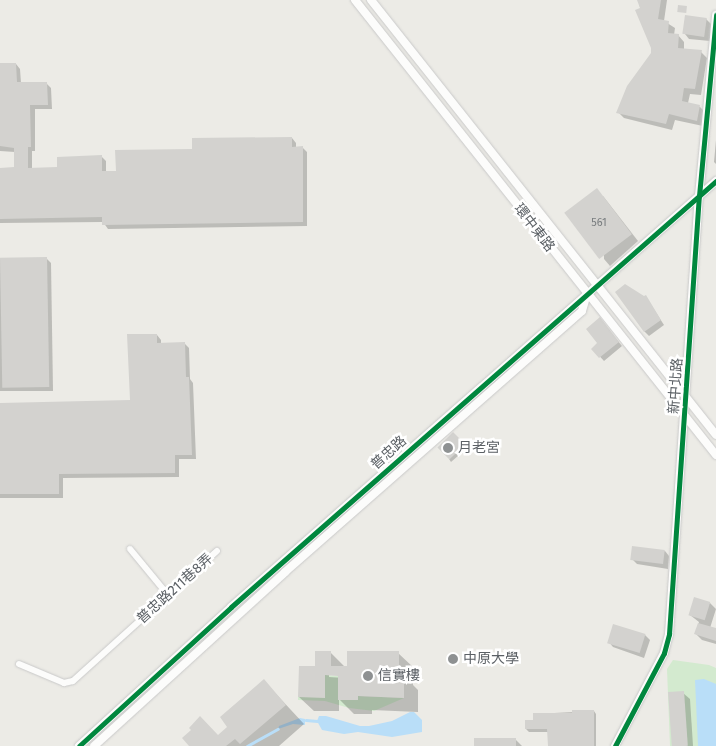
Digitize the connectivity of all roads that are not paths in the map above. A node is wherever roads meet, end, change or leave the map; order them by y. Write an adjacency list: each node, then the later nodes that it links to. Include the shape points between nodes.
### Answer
1 (355, 0): 7 (street, 環中東路)
2 (371, 0): 6 (street, 環中東路)
3 (716, 14): 5 (street, 新中北路)
4 (715, 184): 5 (street, 普忠路)
5 (699, 196): 6 (street, 普忠路); 8 (street, 新中北路)
6 (598, 285): 7 (street, 普忠路); 8 (street, 環中東路)
7 (587, 294): 9 (street, 環中東路); 16 (street, 普忠路, via 231,607); 17 (street, 普忠路, via 582,311 300,559)
8 (686, 398): 9 (street, 新中北路); 10 (street, 環中東路)
9 (685, 417): 11 (street, 環中東路); 18 (street, 新中北路, via 669,634 664,653)
10 (716, 435)
11 (716, 455)
12 (130, 550): 14 (street)
13 (217, 551): 14 (street, 普忠路211巷8弄)
14 (168, 595): 15 (street, 普忠路211巷8弄, via 73,681 64,683)
15 (18, 664)
16 (79, 746)
17 (94, 746)
18 (615, 746)

